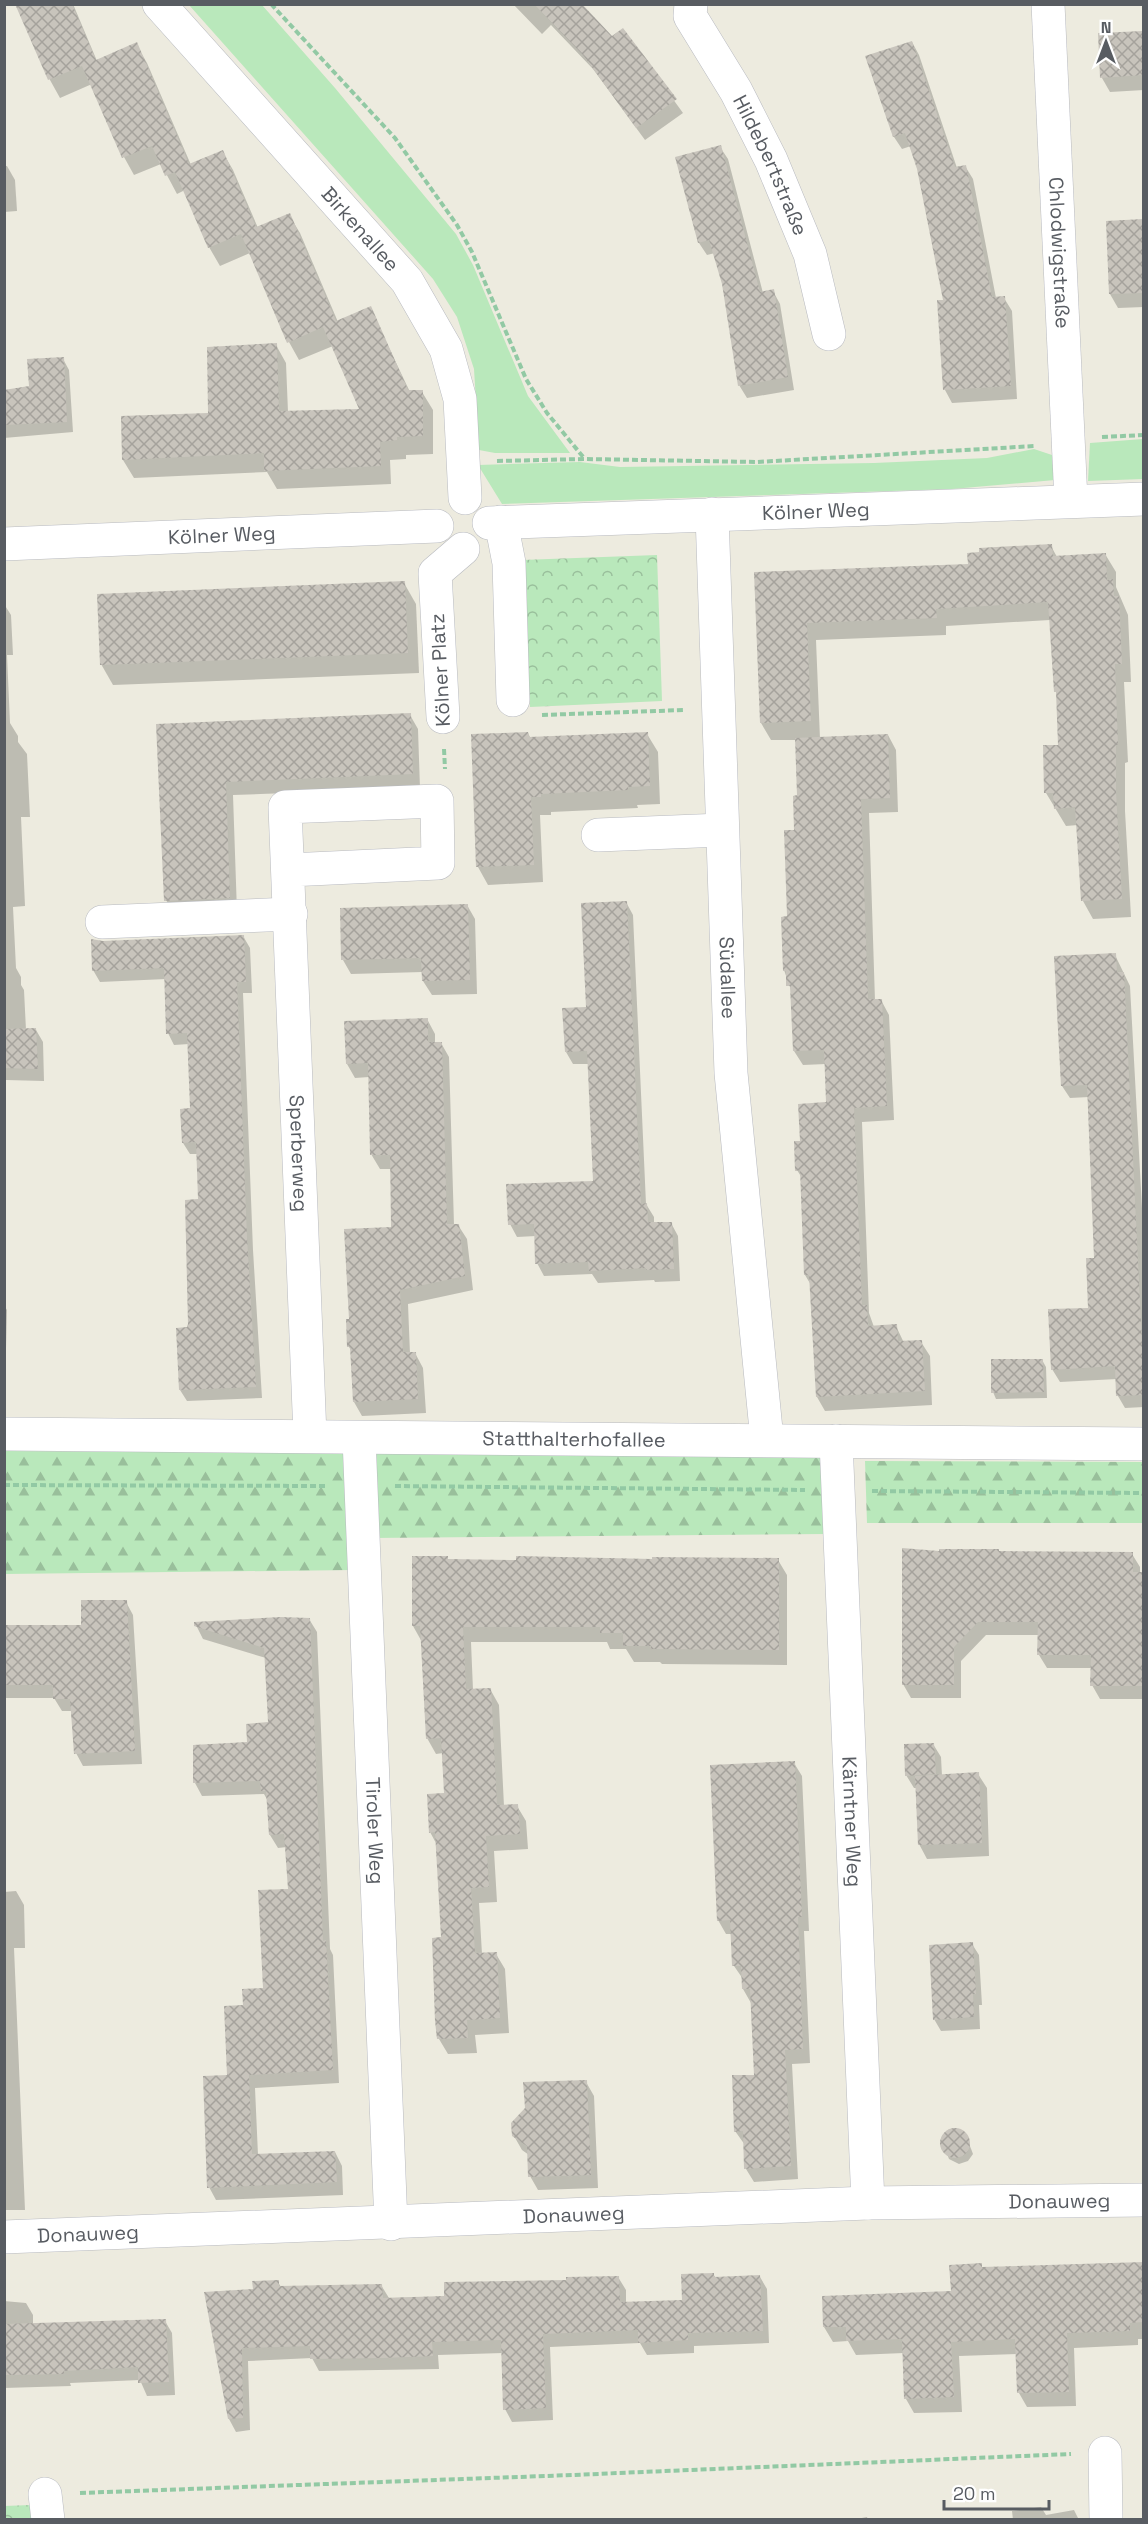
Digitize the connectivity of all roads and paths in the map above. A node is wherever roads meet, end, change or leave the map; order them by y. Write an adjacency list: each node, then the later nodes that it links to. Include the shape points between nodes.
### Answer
1 (159, 4): 9 (street, Birkenallee, via 407,281 446,350 460,399)
2 (270, 4): 8 (path, via 396,138 457,225 526,379)
3 (692, 4): 5 (street, Hildebertstraße, via 690,16 736,91 806,243)
4 (1048, 4): 7 (street, Chlodwigstraße)
5 (829, 334)
6 (1143, 435): 7 (path)
7 (1067, 442): 8 (path, via 757,462); 12 (street, Chlodwigstraße)
8 (584, 459): 9 (path)
9 (461, 460): 10 (street, Birkenallee)
10 (465, 498): 14 (street, via 479,503); 15 (street, via 442,509)
11 (1143, 499): 12 (street, Kölner Weg)
12 (1071, 501): 13 (street, Kölner Weg)
13 (712, 514): 14 (street, Kölner Weg); 19 (street, Südallee)
14 (495, 522): 17 (street, via 479,545); 18 (street, via 509,563)
15 (437, 526): 16 (street, Kölner Weg); 17 (street, via 443,540)
16 (4, 544)
17 (463, 549): 20 (street, Kölner Platz, via 435,573)
18 (526, 707): 19 (path)
19 (718, 708): 22 (street, Südallee)
20 (443, 717): 21 (path, Kölner Platz, via 445,791)
21 (437, 801): 24 (street, via 438,864); 24 (street, Sperberweg, via 285,807)
22 (722, 830): 23 (street); 30 (street, Südallee, via 731,1073)
23 (598, 835)
24 (289, 870): 25 (street, Sperberweg)
25 (291, 914): 26 (street); 28 (street, Sperberweg)
26 (102, 922)
27 (4, 1434): 28 (street, Statthalterhofallee)
28 (310, 1436): 29 (street, Statthalterhofallee)
29 (359, 1438): 30 (street, Statthalterhofallee); 34 (street, Tiroler Weg)
30 (767, 1440): 31 (street, Statthalterhofallee)
31 (836, 1441): 32 (street, Statthalterhofallee); 35 (street, Kärntner Weg)
32 (1143, 1444)
33 (4, 1485): 34 (path)
34 (360, 1486): 35 (path); 39 (street, Tiroler Weg)
35 (838, 1491): 36 (path); 38 (street, Kärntner Weg)
36 (1143, 1493)
37 (1143, 2200): 38 (street, Donauweg)
38 (868, 2203): 39 (street, Donauweg)
39 (391, 2224): 40 (street, Donauweg)
40 (4, 2237)
41 (1105, 2453): 42 (path, via 596,2475); 43 (street)
42 (47, 2507)
43 (1106, 2520)

